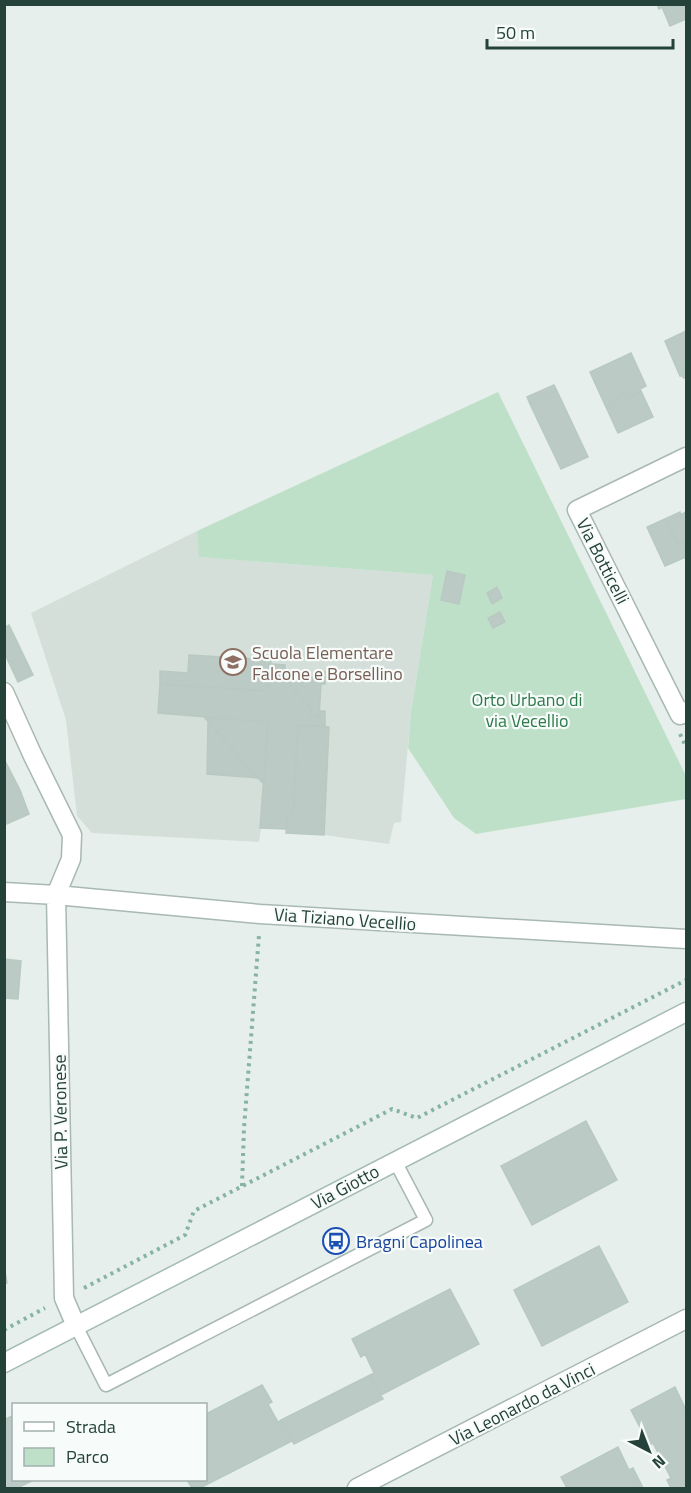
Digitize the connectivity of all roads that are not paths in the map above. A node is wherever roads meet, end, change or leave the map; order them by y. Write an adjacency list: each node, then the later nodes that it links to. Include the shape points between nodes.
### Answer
1 (687, 457): 3 (street, Via Botticelli, via 577,510 680,715)
2 (4, 692): 5 (street, via 72,835 71,859)
3 (687, 711)
4 (4, 892): 5 (street, Via Tiziano Vecellio)
5 (56, 895): 6 (street, Via Tiziano Vecellio, via 260,914); 10 (street, Via P. Veronese, via 64,1298)
6 (687, 939)
7 (687, 1012): 8 (street, Via Giotto)
8 (395, 1161): 10 (street, Via Giotto); 10 (lane, via 426,1220 106,1385)
9 (687, 1319): 12 (street, Via Leonardo da Vinci)
10 (76, 1326): 11 (street, Via Giotto)
11 (4, 1363)
12 (357, 1488)

